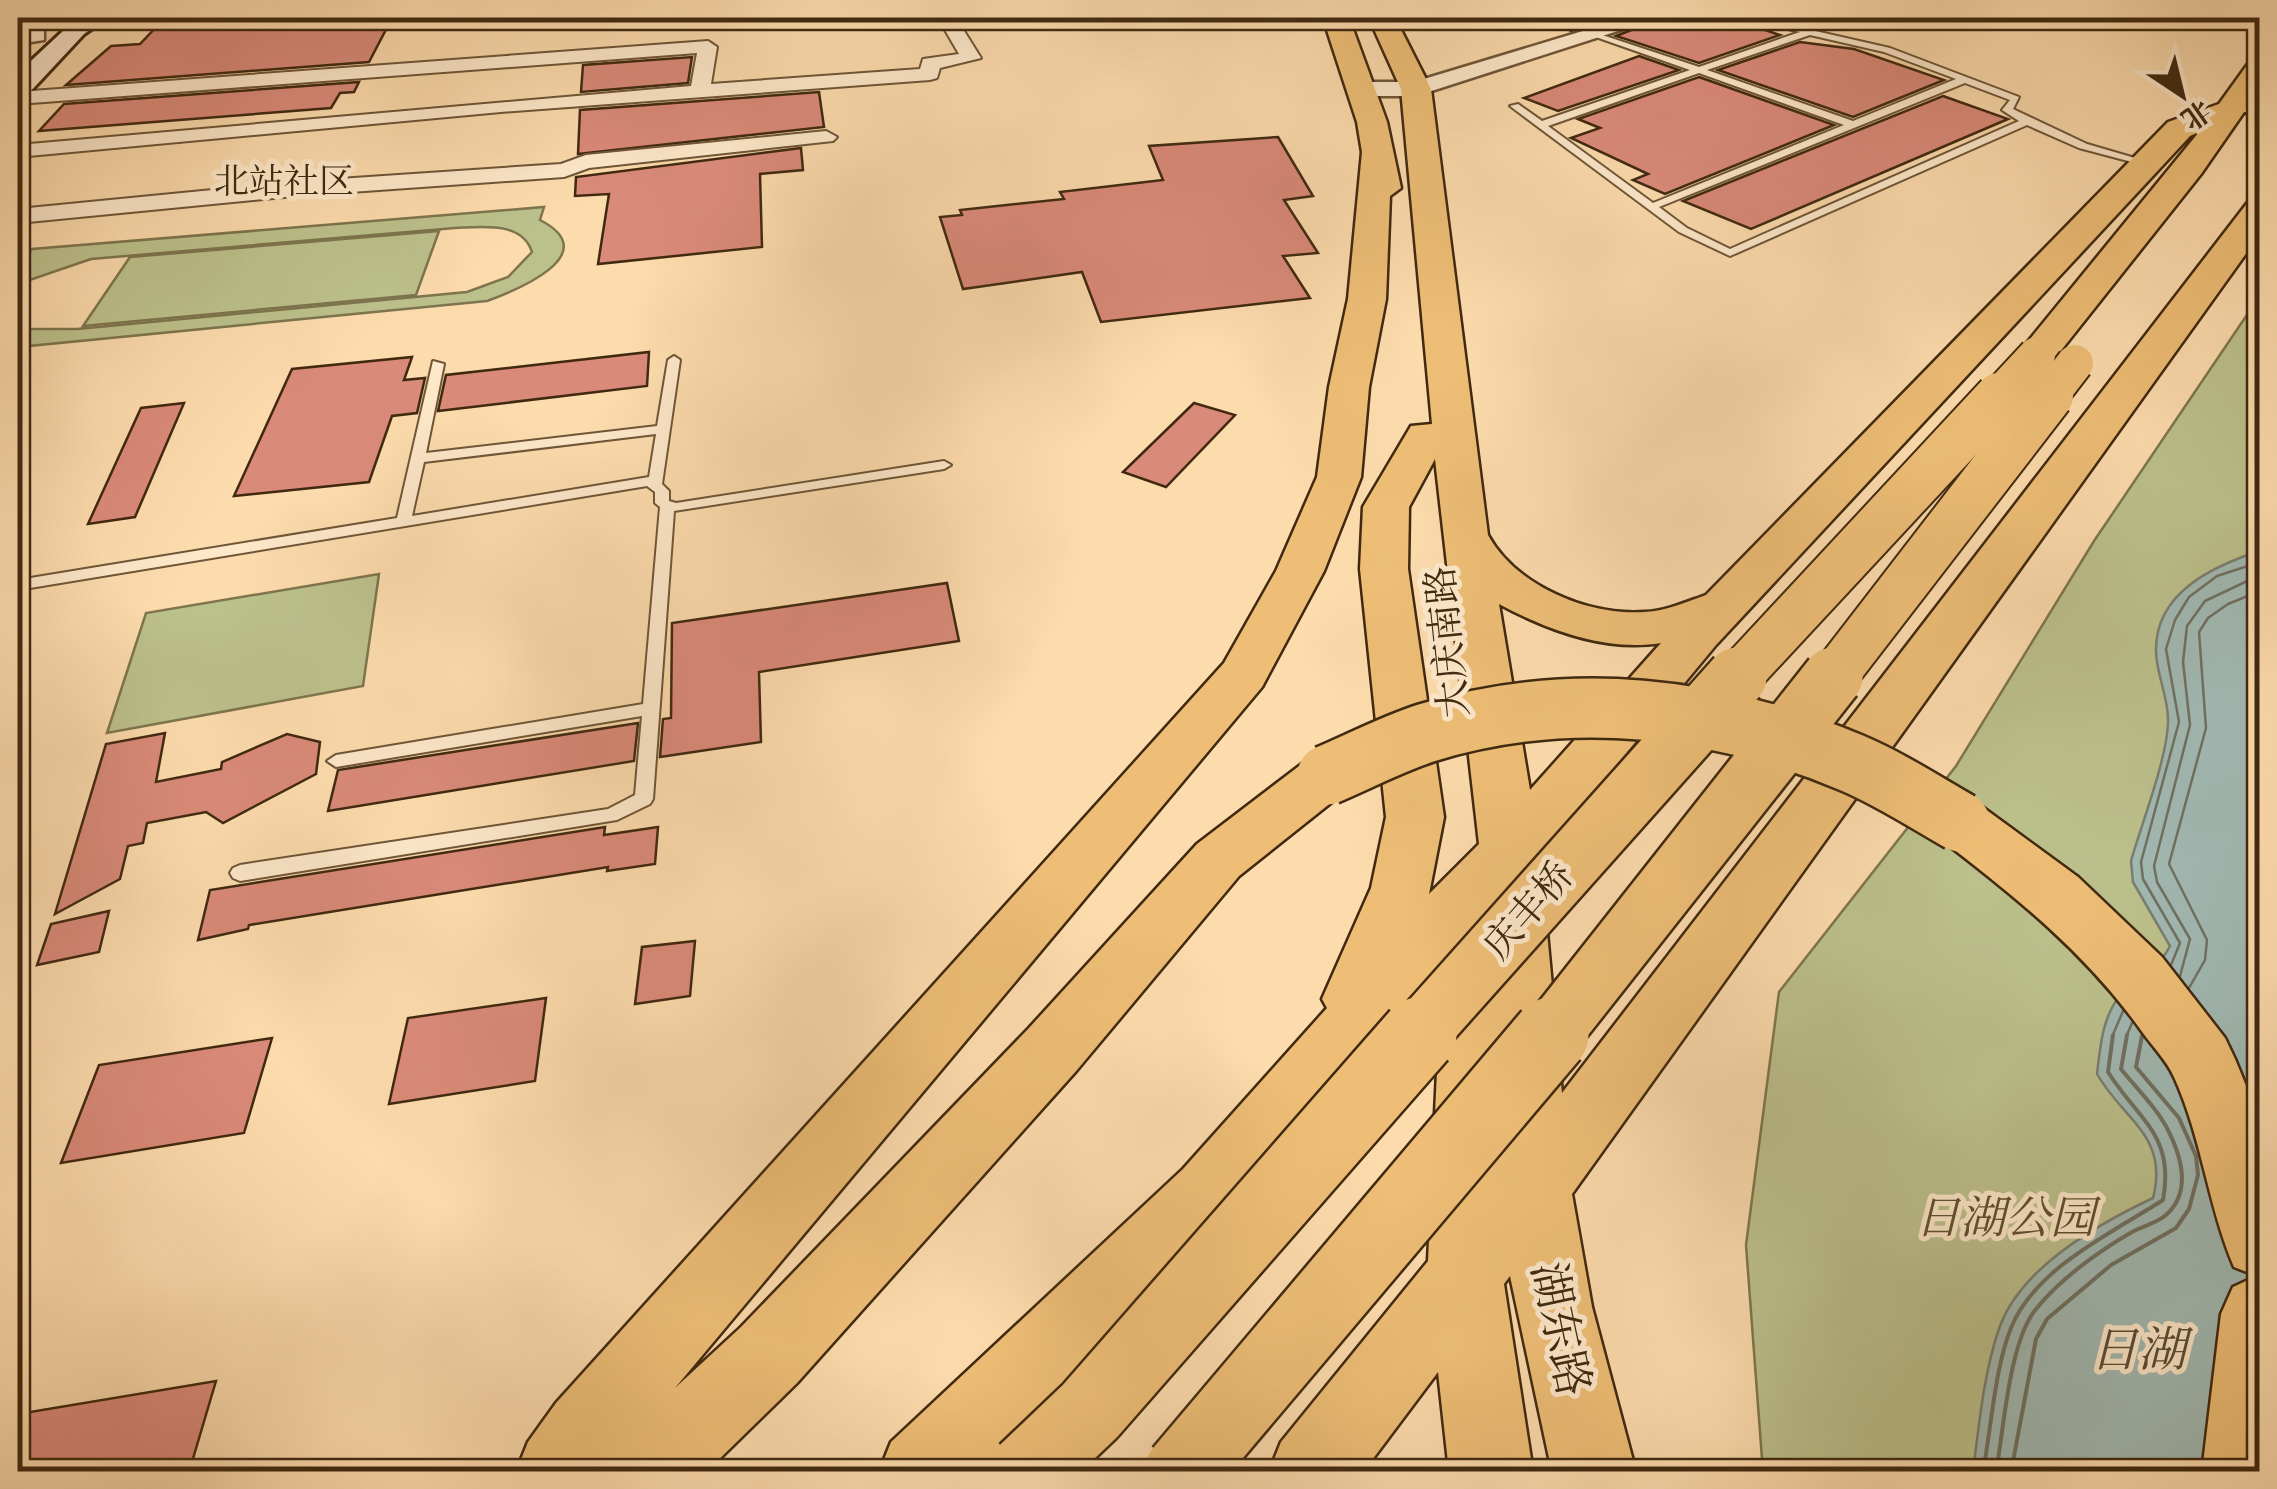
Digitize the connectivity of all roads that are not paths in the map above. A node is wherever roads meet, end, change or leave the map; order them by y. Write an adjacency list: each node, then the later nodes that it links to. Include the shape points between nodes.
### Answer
1 (64, 18): 10 (main road)
2 (94, 18): 13 (main road)
3 (947, 18): 16 (street, via 972,58 930,63 930,74)
4 (1336, 18): 14 (main road, 大庆南路)
5 (1382, 18): 15 (main road, 大庆南路)
6 (1647, 18): 9 (street)
7 (1749, 18): 8 (lane)
8 (1809, 32): 11 (lane); 12 (lane, via 1887,50)
9 (1596, 34): 11 (lane); 15 (street)
10 (24, 40)
11 (1698, 67): 21 (lane); 22 (lane)
12 (1963, 80): 20 (lane, via 2016,100 2007,110); 22 (lane)
13 (18, 88)
14 (1361, 89): 15 (street); 25 (main road, 大庆南路)
15 (1416, 89): 40 (main road, 大庆南路)
16 (700, 91): 17 (street, via 708,47); 24 (street)
17 (18, 98)
18 (2251, 99): 26 (main road, via 2179,129); 30 (main road)
19 (1515, 106): 21 (lane)
20 (2026, 121): 26 (lane, via 2082,146); 27 (lane, via 1730,253)
21 (1540, 124): 27 (lane)
22 (1854, 125): 27 (lane)
23 (826, 138): 29 (street, via 586,162 564,170)
24 (18, 151)
25 (1376, 154): 34 (main road, 大庆南路, via 1412,300); 52 (main road, via 1368,299 1339,477 1300,570 1244,674 585,1432)
26 (2146, 163): 42 (main road)
27 (1651, 206)
28 (2260, 209): 48 (main road)
29 (18, 216)
30 (2056, 359): 55 (main road, 庆丰桥, bridge, via 1626,797 1090,1412); 56 (main road, bridge, via 1700,851)
31 (674, 360): 33 (lane)
32 (438, 364): 35 (lane)
33 (663, 429): 35 (lane); 37 (lane)
34 (1426, 435): 45 (main road, 大庆南路, via 1448,657); 47 (main road, via 1386,508 1384,569 1416,817 1400,888)
35 (419, 458): 39 (lane)
36 (944, 465): 38 (lane)
37 (655, 483): 38 (lane); 39 (lane)
38 (667, 506): 43 (lane)
39 (404, 522): 41 (lane)
40 (1465, 535): 42 (main road, via 1486,569 1527,597 1602,625 1671,625); 45 (main road, 大庆南路)
41 (18, 586)
42 (1724, 606): 45 (main road)
43 (650, 708): 44 (lane); 46 (lane, via 644,799 630,808)
44 (336, 761)
45 (1493, 866): 47 (main road); 48 (main road, 大庆南路); 50 (main road, 大庆南路)
46 (240, 873)
47 (1335, 1046): 54 (main road, via 1209,1194)
48 (1534, 1186): 50 (main road); 59 (main road, 湖东路, via 1553,1307)
49 (2260, 1241): 53 (main road, bridge, via 2241,1162 2201,1059 2140,976 2056,894 1960,822 1855,764 1759,728 1648,706 1579,704 1495,715 1426,733 1328,775 1218,860 770,1354)
50 (1465, 1277): 57 (main road); 58 (main road)
51 (2260, 1314): 60 (main road)
52 (558, 1472)
53 (646, 1472)
54 (921, 1472)
55 (1026, 1472)
56 (1182, 1472)
57 (1311, 1472)
58 (1492, 1472)
59 (1594, 1472)
60 (2244, 1472)

